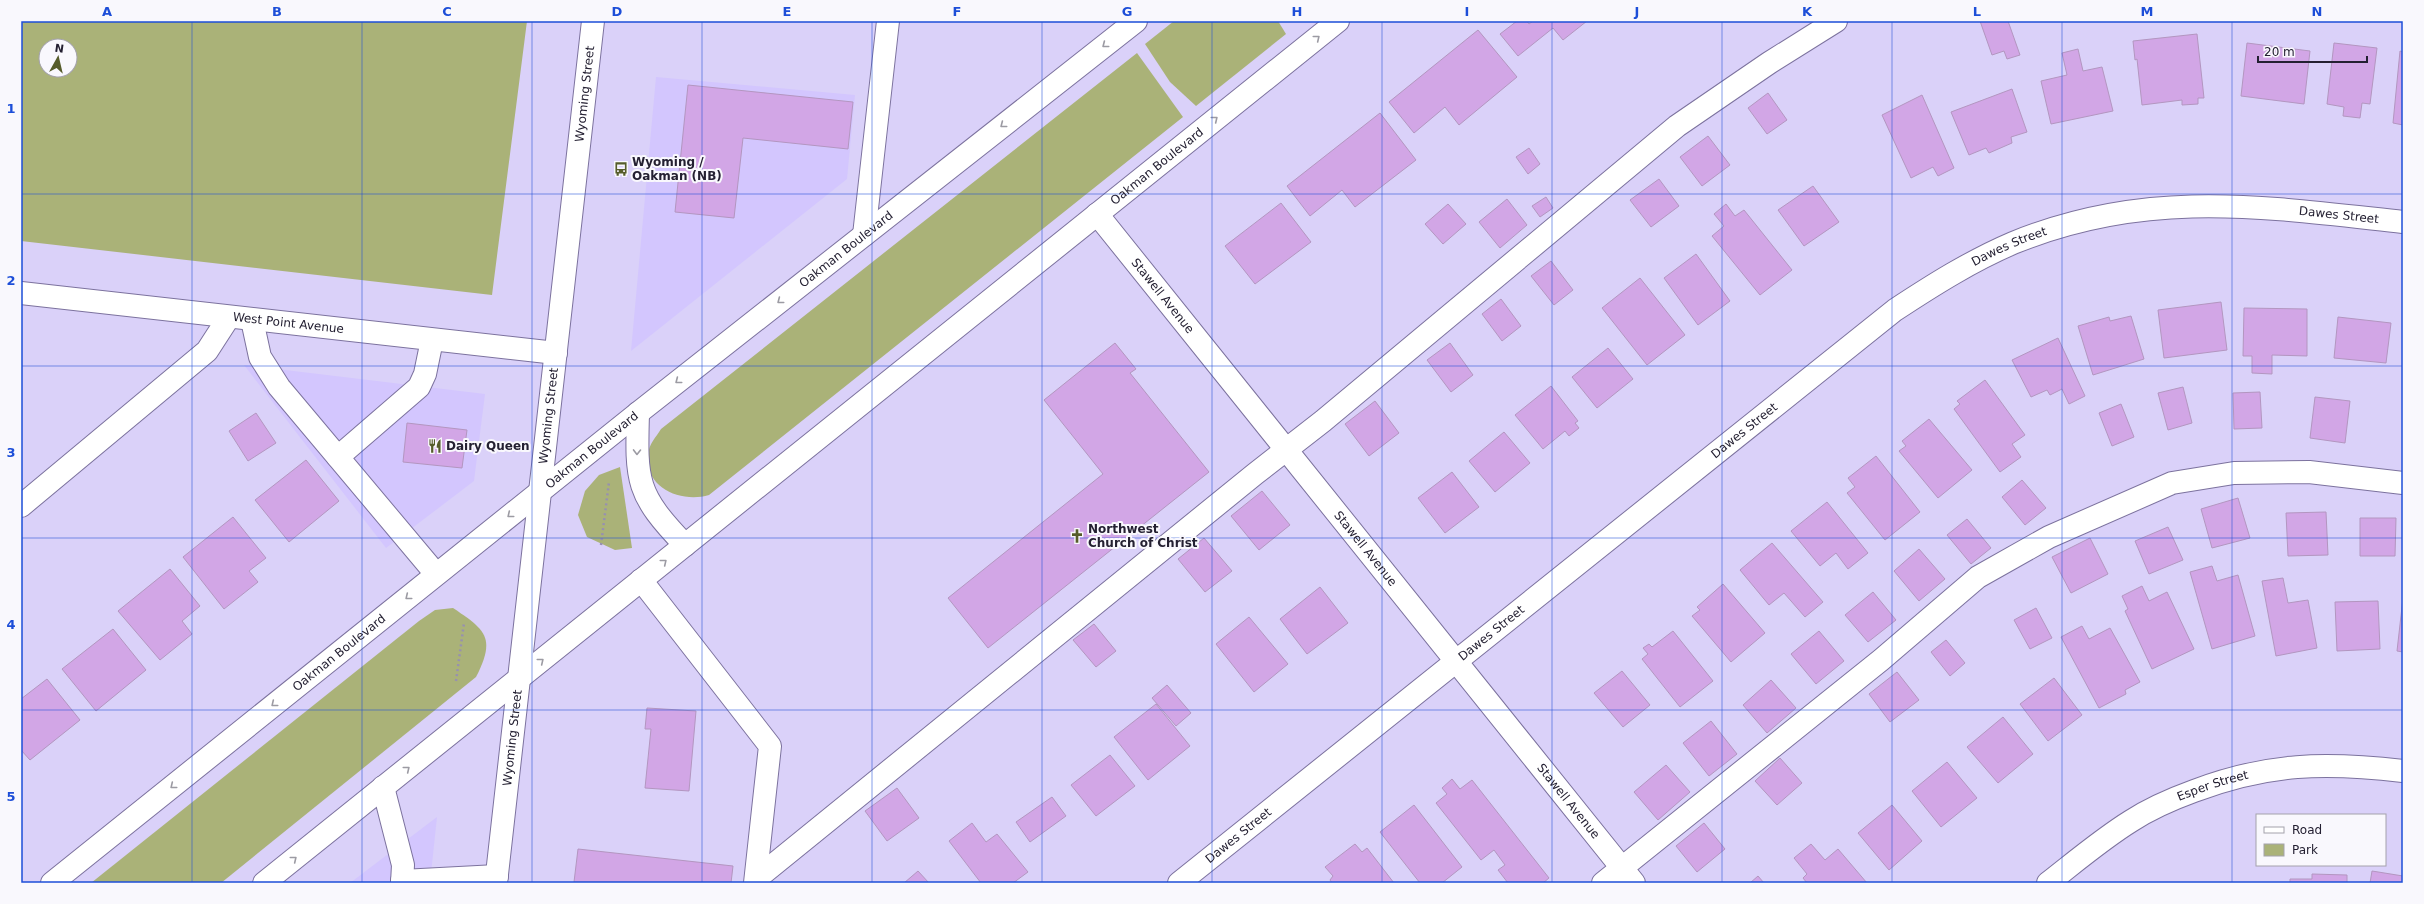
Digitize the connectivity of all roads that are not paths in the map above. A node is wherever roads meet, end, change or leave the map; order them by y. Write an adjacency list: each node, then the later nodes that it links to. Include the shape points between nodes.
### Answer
1 (593, 21): 13 (street, Wyoming Street)
2 (888, 21): 8 (street)
3 (1136, 21): 8 (street, Oakman Boulevard, one-way to 8)
4 (1338, 21): 6 (street, Oakman Boulevard, one-way to 4)
5 (1836, 21): 15 (street, via 1677,126)
6 (1097, 214): 15 (street, Stawell Avenue); 20 (street, Oakman Boulevard)
7 (2403, 222): 23 (street, Dawes Street, via 2257,207 2175,206 2115,213 2070,224 2014,243 1959,269 1895,310)
8 (864, 235): 14 (street, Oakman Boulevard, one-way to 14)
9 (21, 293): 10 (street, West Point Avenue)
10 (229, 318): 11 (street, West Point Avenue); 19 (street, via 207,351)
11 (252, 320): 12 (street, West Point Avenue); 16 (street, via 260,357 276,381)
12 (432, 340): 13 (street, West Point Avenue); 16 (street, via 426,374 419,387)
13 (556, 353): 18 (street, Wyoming Street)
14 (638, 413): 18 (street, Oakman Boulevard); 20 (street, one-way to 20, via 636,463 641,484 648,502)
15 (1286, 449): 23 (street, Stawell Avenue); 29 (street)
16 (338, 457): 21 (street)
17 (2403, 483): 27 (street, via 2309,472 2234,473 2172,483 2048,537 1978,577)
18 (540, 491): 21 (street, Oakman Boulevard, one-way to 21); 24 (street, Wyoming Street)
19 (21, 506)
20 (685, 545): 22 (street, Oakman Boulevard, one-way to 20)
21 (436, 574): 31 (street, Oakman Boulevard, one-way to 31)
22 (641, 580): 24 (street, Oakman Boulevard, one-way to 22); 29 (street, via 770,746)
23 (1456, 661): 27 (street, Stawell Avenue); 33 (street, Dawes Street)
24 (519, 678): 26 (street, Oakman Boulevard, one-way to 24); 28 (street, Wyoming Street)
25 (2403, 771): 35 (street, Esper Street, via 2352,765 2301,765 2263,770 2226,779 2166,802 2132,820)
26 (383, 787): 30 (street, via 403,865); 32 (street, Oakman Boulevard, one-way to 26)
27 (1627, 875): 34 (street)
28 (496, 879): 30 (street)
29 (755, 881)
30 (402, 882)
31 (52, 883)
32 (264, 883)
33 (1179, 883)
34 (1603, 883)
35 (2048, 883)

